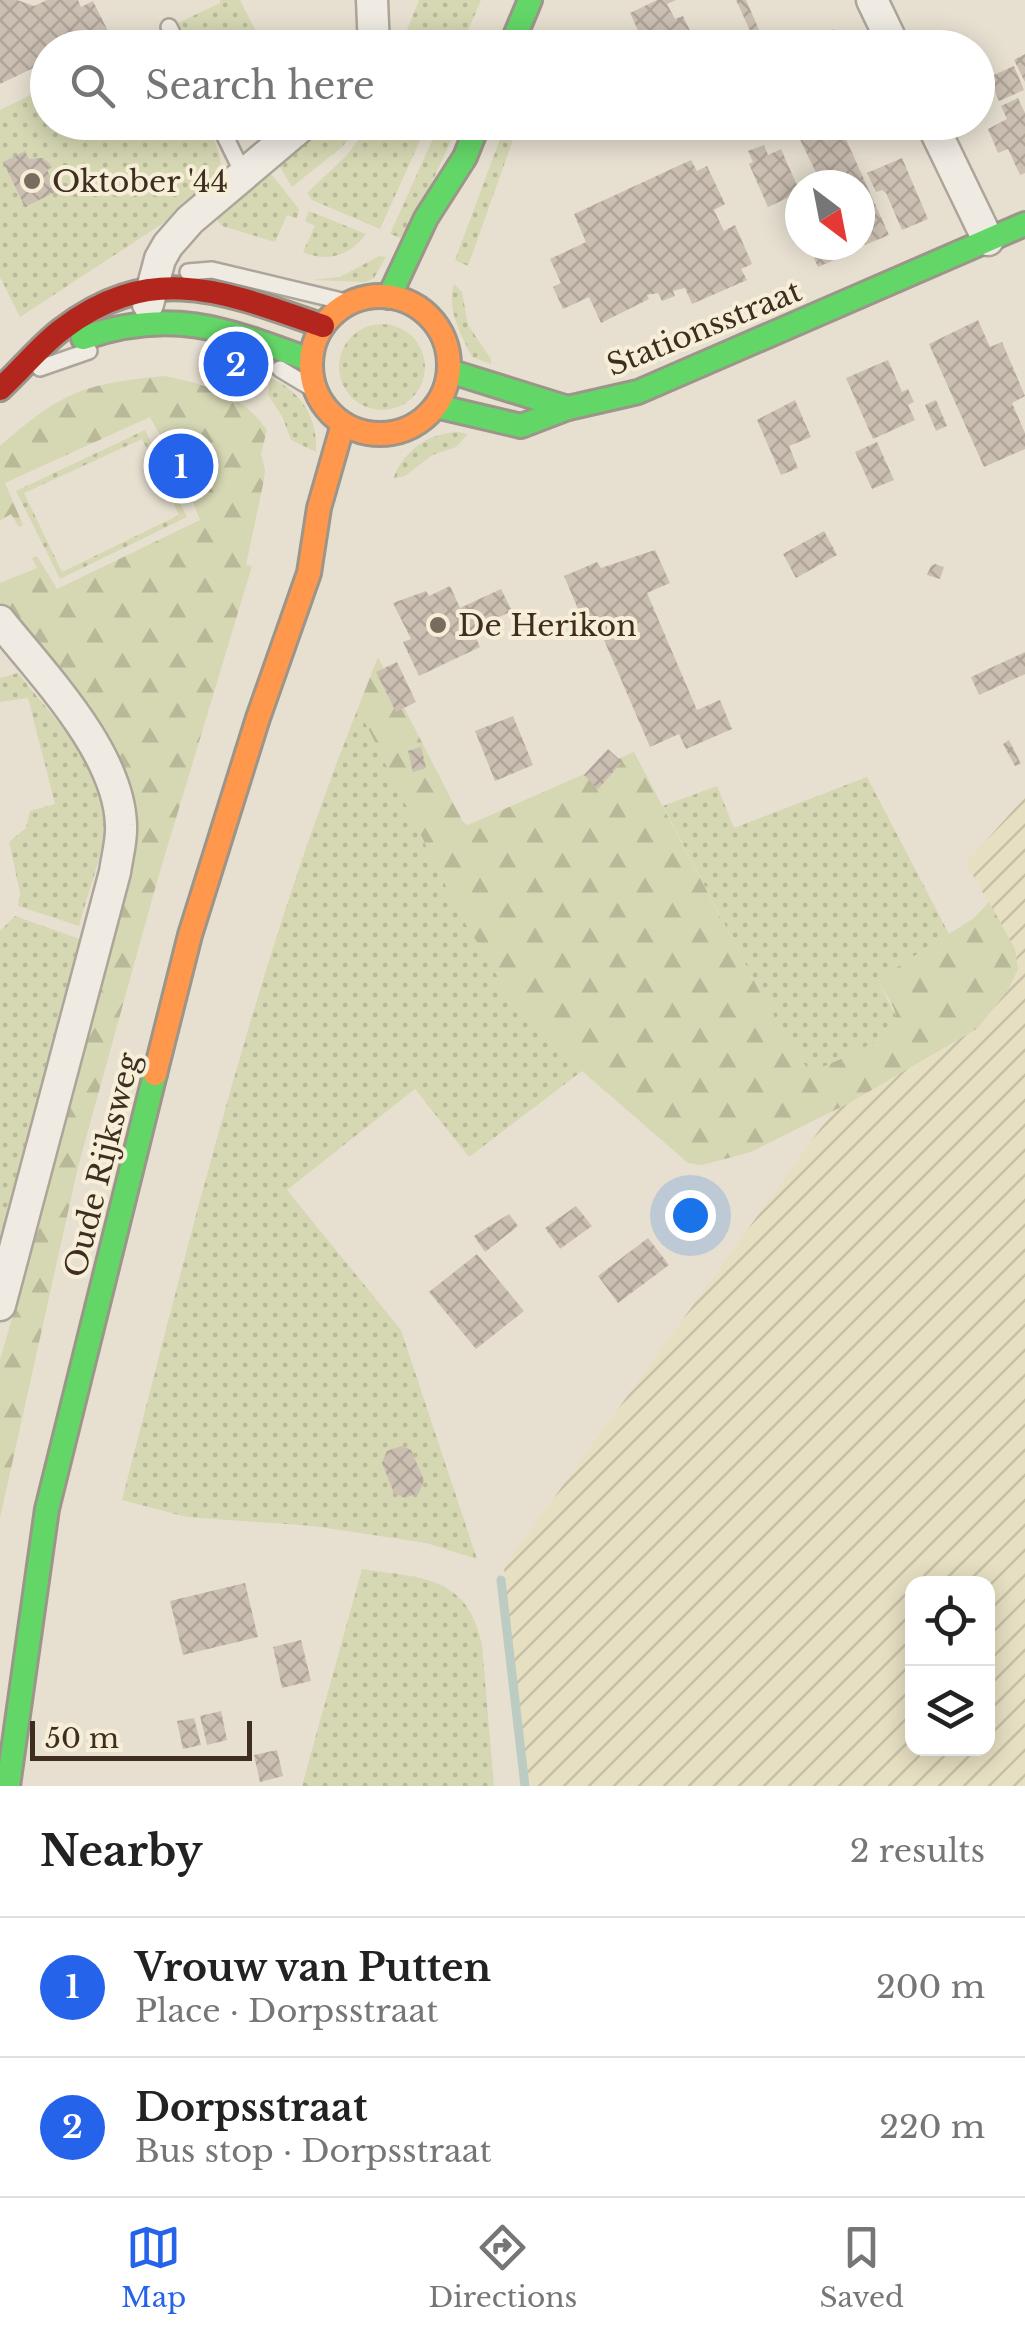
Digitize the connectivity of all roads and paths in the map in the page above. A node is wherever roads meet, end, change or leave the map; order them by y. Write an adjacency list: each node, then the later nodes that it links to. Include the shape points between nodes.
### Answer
1 (372, 0): 4 (street)
2 (530, 0): 5 (main road)
3 (872, 0): 6 (street)
4 (373, 30)
5 (518, 30)
6 (886, 30)
7 (227, 140): 12 (lane)
8 (285, 140): 12 (street)
9 (472, 140): 11 (main road)
10 (940, 140): 15 (street)
11 (465, 157): 13 (main road); 18 (main road, via 426,218)
12 (244, 175): 17 (street, via 168,244)
13 (456, 210)
14 (1025, 224): 15 (main road, Stationsstraat)
15 (988, 240): 28 (main road, Stationsstraat, via 638,392)
16 (432, 282): 20 (main road)
17 (152, 288): 19 (lane, via 212,270); 21 (street); 22 (main road, via 205,292); 25 (main road, via 84,315)
18 (389, 297): 19 (main road); 20 (main road)
19 (350, 303): 22 (main road)
20 (421, 310): 24 (main road, via 443,337)
21 (144, 320): 23 (main road, via 186,320); 25 (main road, via 96,333)
22 (322, 326): 23 (main road)
23 (310, 360): 26 (main road)
24 (449, 371): 27 (main road); 28 (main road)
25 (9, 382): 26 (lane, via 139,337 188,339 266,360)
26 (314, 390): 29 (main road)
27 (436, 406): 28 (main road, Stationsstraat, via 521,426); 30 (main road, via 409,428)
28 (568, 408)
29 (343, 424): 30 (main road); 33 (main road, Oude Rijksweg)
30 (376, 434): 31 (main road)
31 (365, 462)
32 (336, 530): 33 (main road, Oude Rijksweg)
33 (308, 572): 36 (main road, Oude Rijksweg, via 190,935 52,1490)
34 (0, 620): 35 (street, via 104,758 122,828)
35 (0, 1305)
36 (8, 1786)

